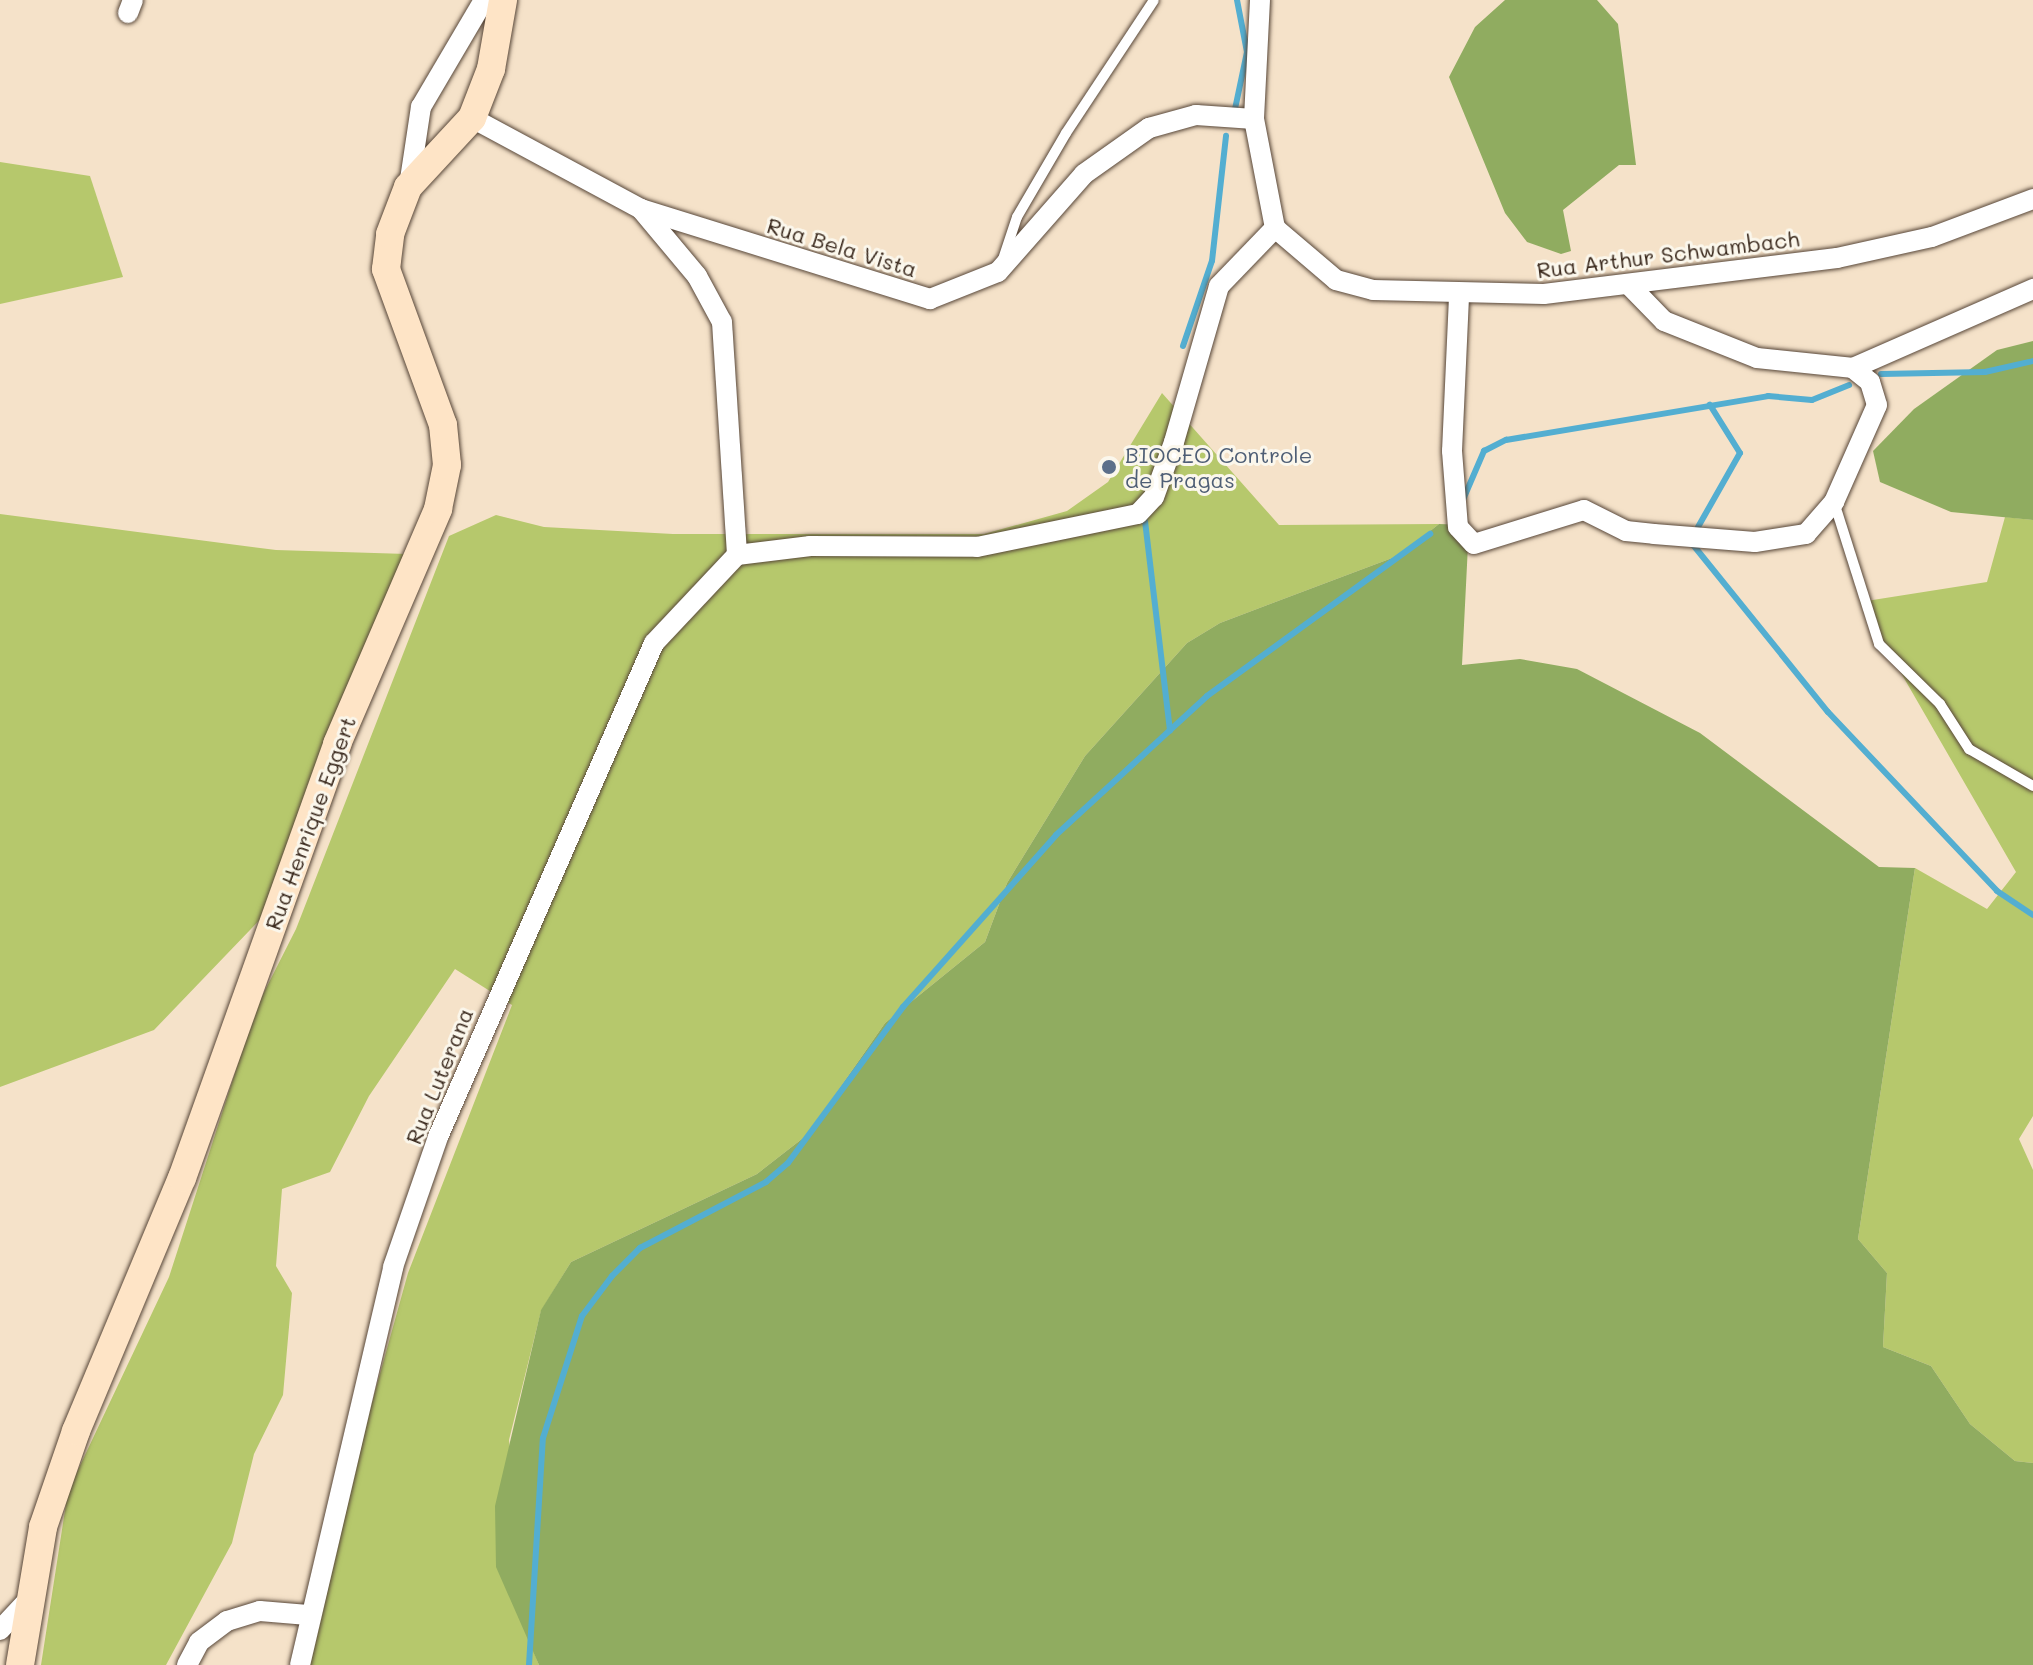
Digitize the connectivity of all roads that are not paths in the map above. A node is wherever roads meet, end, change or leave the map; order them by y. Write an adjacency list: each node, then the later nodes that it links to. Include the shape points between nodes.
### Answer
1 (484, 0): 7 (street, via 421,107)
2 (503, 0): 5 (street, Rua Henrique Eggert, via 491,69)
3 (1154, 0): 11 (lane, via 1017,217)
4 (1260, 0): 6 (street)
5 (472, 118): 7 (street, Rua Henrique Eggert); 9 (street, Rua Bela Vista)
6 (1254, 119): 10 (street); 11 (street, Rua Bela Vista, via 1196,115 1149,128 1084,174)
7 (408, 187): 19 (street, Rua Henrique Eggert, via 390,234 386,269 443,425 447,465 438,509 337,744 182,1178 76,1431 43,1527)
8 (2033, 199): 12 (street, Rua Arthur Schwambach, via 1932,237 1837,258 1706,270)
9 (641, 209): 11 (street, Rua Bela Vista, via 930,299); 17 (street, via 697,276 722,322)
10 (1275, 228): 14 (street, Rua Arthur Schwambach, via 1336,280); 17 (street, via 1219,286 1174,442 1154,497 1138,514 977,547 810,546)
11 (998, 272)
12 (1630, 286): 14 (street, Rua Arthur Schwambach); 15 (street, via 1664,321 1757,358)
13 (2033, 289): 15 (street)
14 (1459, 297): 16 (street, via 1452,451 1458,527 1474,544 1584,510 1626,531 1787,540 1821,524)
15 (1853, 368): 16 (street, via 1870,382 1877,405)
16 (1834, 502): 18 (lane, via 1879,644 1940,704 1969,749)
17 (737, 555): 20 (street, Rua Luterana, via 654,643 438,1137 393,1267)
18 (2033, 786)
19 (30, 1598): 21 (street); 22 (street, Rua Henrique Eggert)
20 (308, 1615): 23 (street, via 260,1611 227,1621 199,1642); 24 (street, Rua Luterana)
21 (0, 1630)
22 (20, 1665)
23 (187, 1665)
24 (300, 1665)

